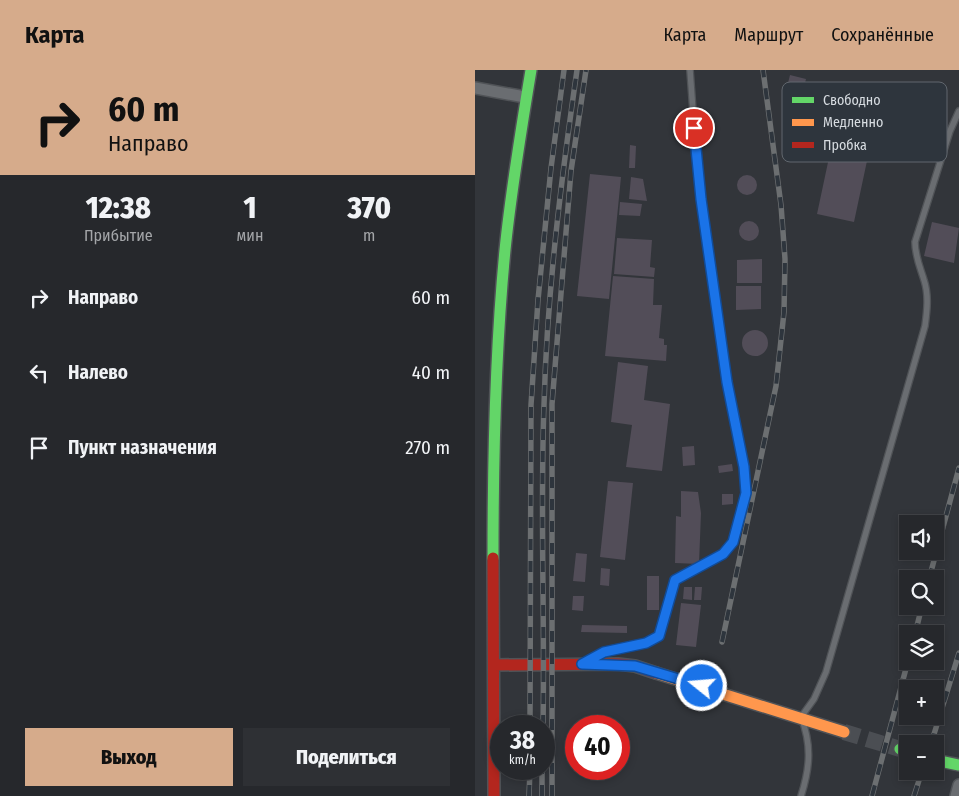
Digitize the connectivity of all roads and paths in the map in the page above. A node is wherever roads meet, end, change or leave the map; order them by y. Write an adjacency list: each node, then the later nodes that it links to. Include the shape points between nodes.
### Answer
1 (531, 70): 4 (street)
2 (690, 70): 8 (lane, via 698,181 746,493 733,542 723,554 675,580 659,636 646,643 604,652)
3 (475, 88): 4 (street)
4 (525, 97): 9 (street, via 512,179 497,365 493,478)
5 (959, 111): 6 (lane)
6 (947, 141)
7 (940, 162): 10 (lane, via 915,242 928,305 925,326 826,672 814,699)
8 (582, 664): 9 (street); 10 (street, via 635,666)
9 (494, 666): 15 (street)
10 (801, 717): 11 (street); 16 (lane, via 809,748 808,776)
11 (844, 732)
12 (944, 762): 13 (street)
13 (959, 765)
14 (959, 785): 17 (street)
15 (494, 796)
16 (801, 796)
17 (955, 796)

